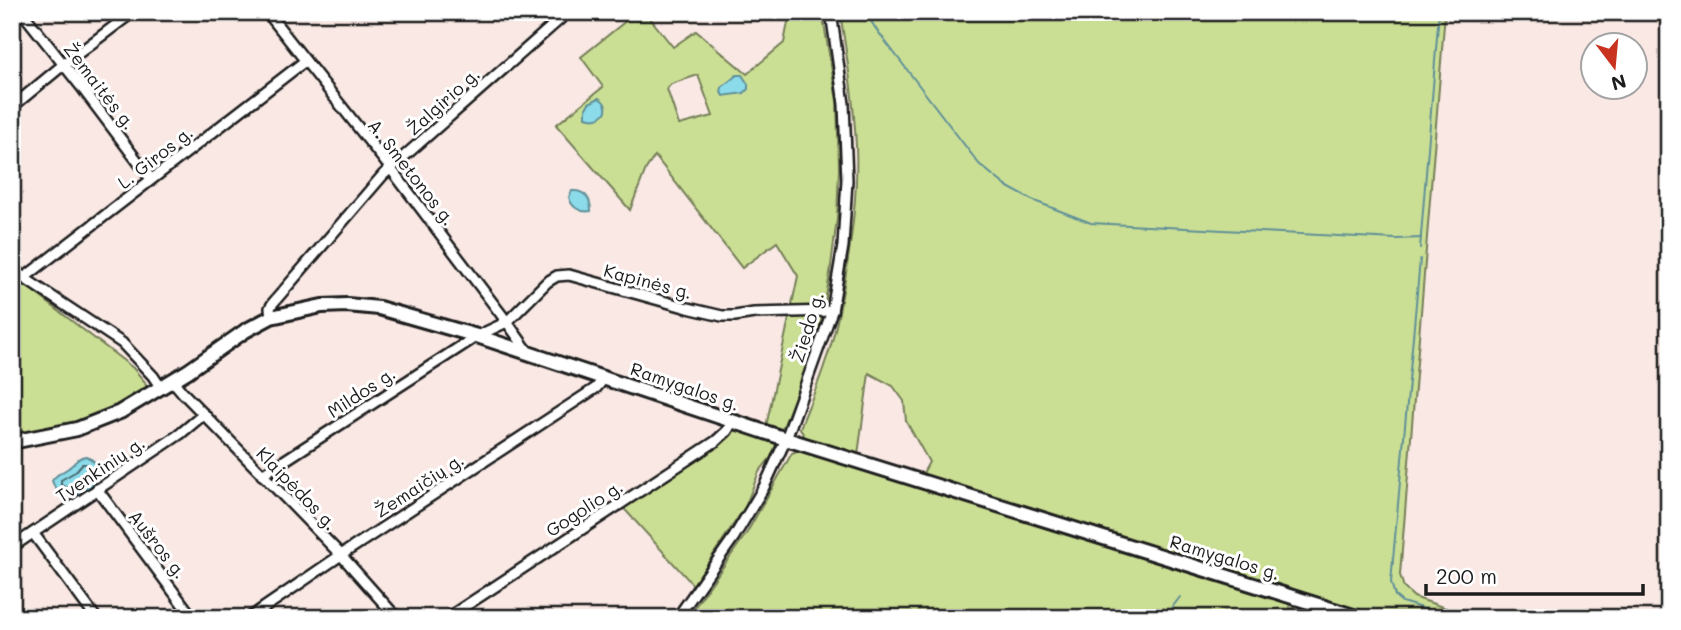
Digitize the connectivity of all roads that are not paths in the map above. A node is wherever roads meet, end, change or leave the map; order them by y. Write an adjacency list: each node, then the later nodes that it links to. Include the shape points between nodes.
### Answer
1 (22, 12): 9 (street, Žemaitės g.)
2 (133, 12): 9 (street)
3 (267, 12): 8 (street, A. Smetonos g.)
4 (544, 12): 7 (street)
5 (568, 12): 7 (street, Žalgirio g.)
6 (831, 12): 15 (street, Žiedo g., via 844,104 847,180 843,246)
7 (553, 24): 11 (street, Žalgirio g.)
8 (305, 61): 11 (street, A. Smetonos g.); 12 (street, L. Giros g.)
9 (63, 65): 10 (street); 12 (street, Žemaitės g.)
10 (12, 107)
11 (391, 169): 16 (street, Žalgirio g., via 273,303); 17 (street, A. Smetonos g.)
12 (151, 179): 14 (street, L. Giros g.)
13 (12, 267): 14 (street, Klaipėdos g.)
14 (24, 278): 21 (street, Klaipėdos g., via 122,343 153,376)
15 (832, 311): 17 (street, Kapinės g., via 722,316 569,275 547,282); 24 (street, Žiedo g.)
16 (271, 317): 18 (main road, Ramygalos g., via 347,305 379,308); 21 (main road, Ramygalos g.)
17 (507, 322): 18 (street, Kapinės g.); 19 (street, A. Smetonos g.)
18 (477, 336): 19 (main road, Ramygalos g.); 26 (street, Mildos g.)
19 (529, 353): 20 (main road, Ramygalos g.)
20 (603, 377): 23 (main road, Ramygalos g.); 30 (street, Žemaičių g., via 596,388)
21 (167, 384): 22 (street, Klaipėdos g.); 25 (main road, Ramygalos g., via 120,412 77,429)
22 (204, 414): 26 (street, Klaipėdos g.); 27 (street, Tvenkinių g.)
23 (733, 421): 24 (main road, Ramygalos g.); 35 (street, Gogolio g., via 716,441)
24 (786, 439): 36 (street, Žiedo g., via 734,537); 37 (main road, Ramygalos g.)
25 (12, 442)
26 (262, 475): 30 (street, Klaipėdos g.)
27 (97, 489): 28 (street, Tvenkinių g.); 32 (street, Aušros g.)
28 (33, 533): 29 (street, Tvenkinių g.); 31 (street)
29 (12, 547)
30 (341, 555): 33 (street, Žemaičių g.); 34 (street, Klaipėdos g.)
31 (96, 618)
32 (193, 618)
33 (248, 618)
34 (397, 618)
35 (447, 618)
36 (677, 618)
37 (1360, 618)

